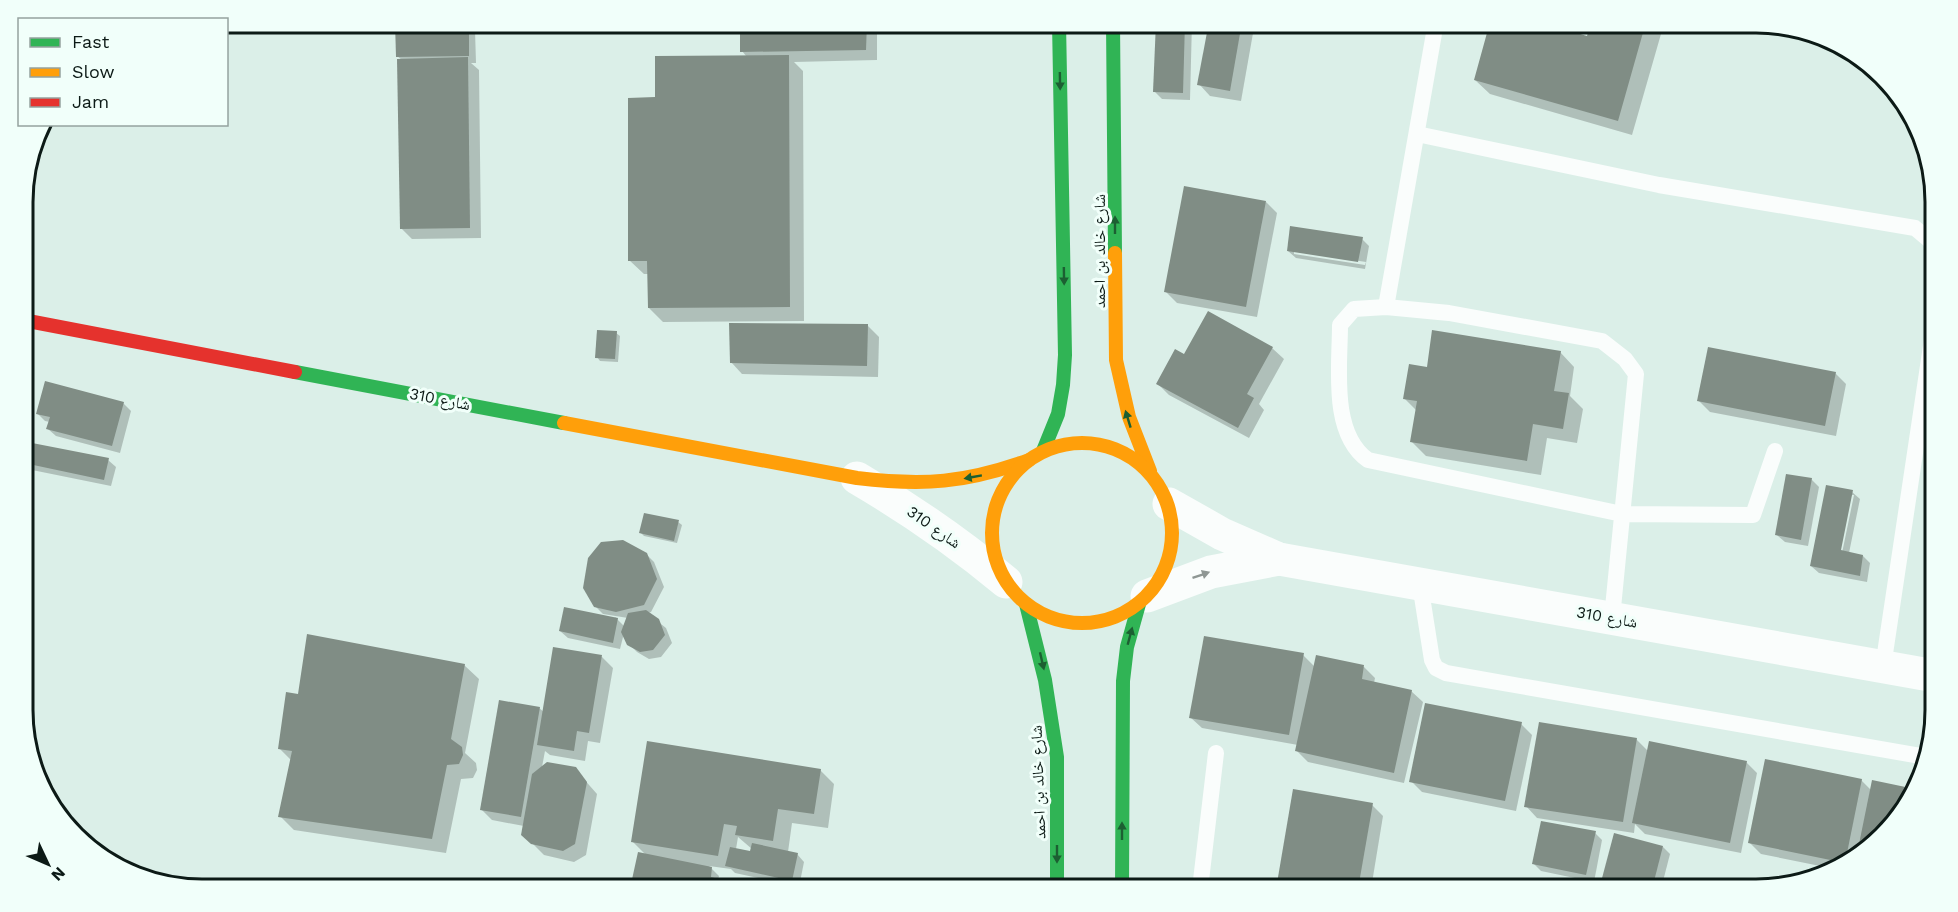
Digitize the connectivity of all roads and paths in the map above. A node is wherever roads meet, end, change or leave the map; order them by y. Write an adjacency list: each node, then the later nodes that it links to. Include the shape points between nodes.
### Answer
1 (1059, 33): 9 (main road, one-way to 9, via 1065,356 1058,414)
2 (1113, 33): 12 (main road, شارع خالد بن احمد, one-way to 2, via 1123,401 1116,360)
3 (1434, 33): 4 (lane)
4 (1417, 134): 5 (lane, via 1659,185 1915,228); 6 (lane)
5 (1925, 236)
6 (1386, 307): 15 (lane, via 1449,313 1602,340 1625,359 1636,374); 15 (lane, via 1354,309 1340,325 1340,405 1350,442 1358,453 1368,460)
7 (33, 322): 13 (main road, شارع 310)
8 (1925, 386): 21 (lane)
9 (1043, 451): 11 (main road); 12 (main road, via 1065,444 1112,447 1133,457)
10 (1775, 452): 15 (lane, via 1753,515)
11 (1029, 460): 13 (main road, شارع 310, one-way to 13, via 987,474 944,482); 18 (main road, via 1010,479 997,504 992,531 995,558)
12 (1151, 473): 14 (main road)
13 (857, 478): 18 (street, شارع 310, via 935,526)
14 (1169, 504): 16 (street, شارع 310, via 1222,534); 19 (main road, via 1173,528 1171,553 1161,577)
15 (1622, 514): 20 (lane)
16 (1279, 559): 17 (street, شارع 310); 19 (street, شارع 310, one-way to 16, via 1211,572)
17 (1420, 584): 20 (street, شارع 310); 24 (lane, via 1432,660 1436,668 1446,673)
18 (1016, 593): 19 (main road, via 1047,617 1070,623 1110,618); 25 (main road, شارع خالد بن احمد, one-way to 25, via 1038,647 1052,712 1057,759)
19 (1143, 600): 26 (main road, one-way to 19, via 1123,681 1127,647)
20 (1612, 618): 21 (street, شارع 310)
21 (1883, 667): 22 (street, شارع 310)
22 (1925, 674)
23 (1216, 753): 27 (lane)
24 (1918, 756)
25 (1058, 879)
26 (1122, 879)
27 (1201, 879)

